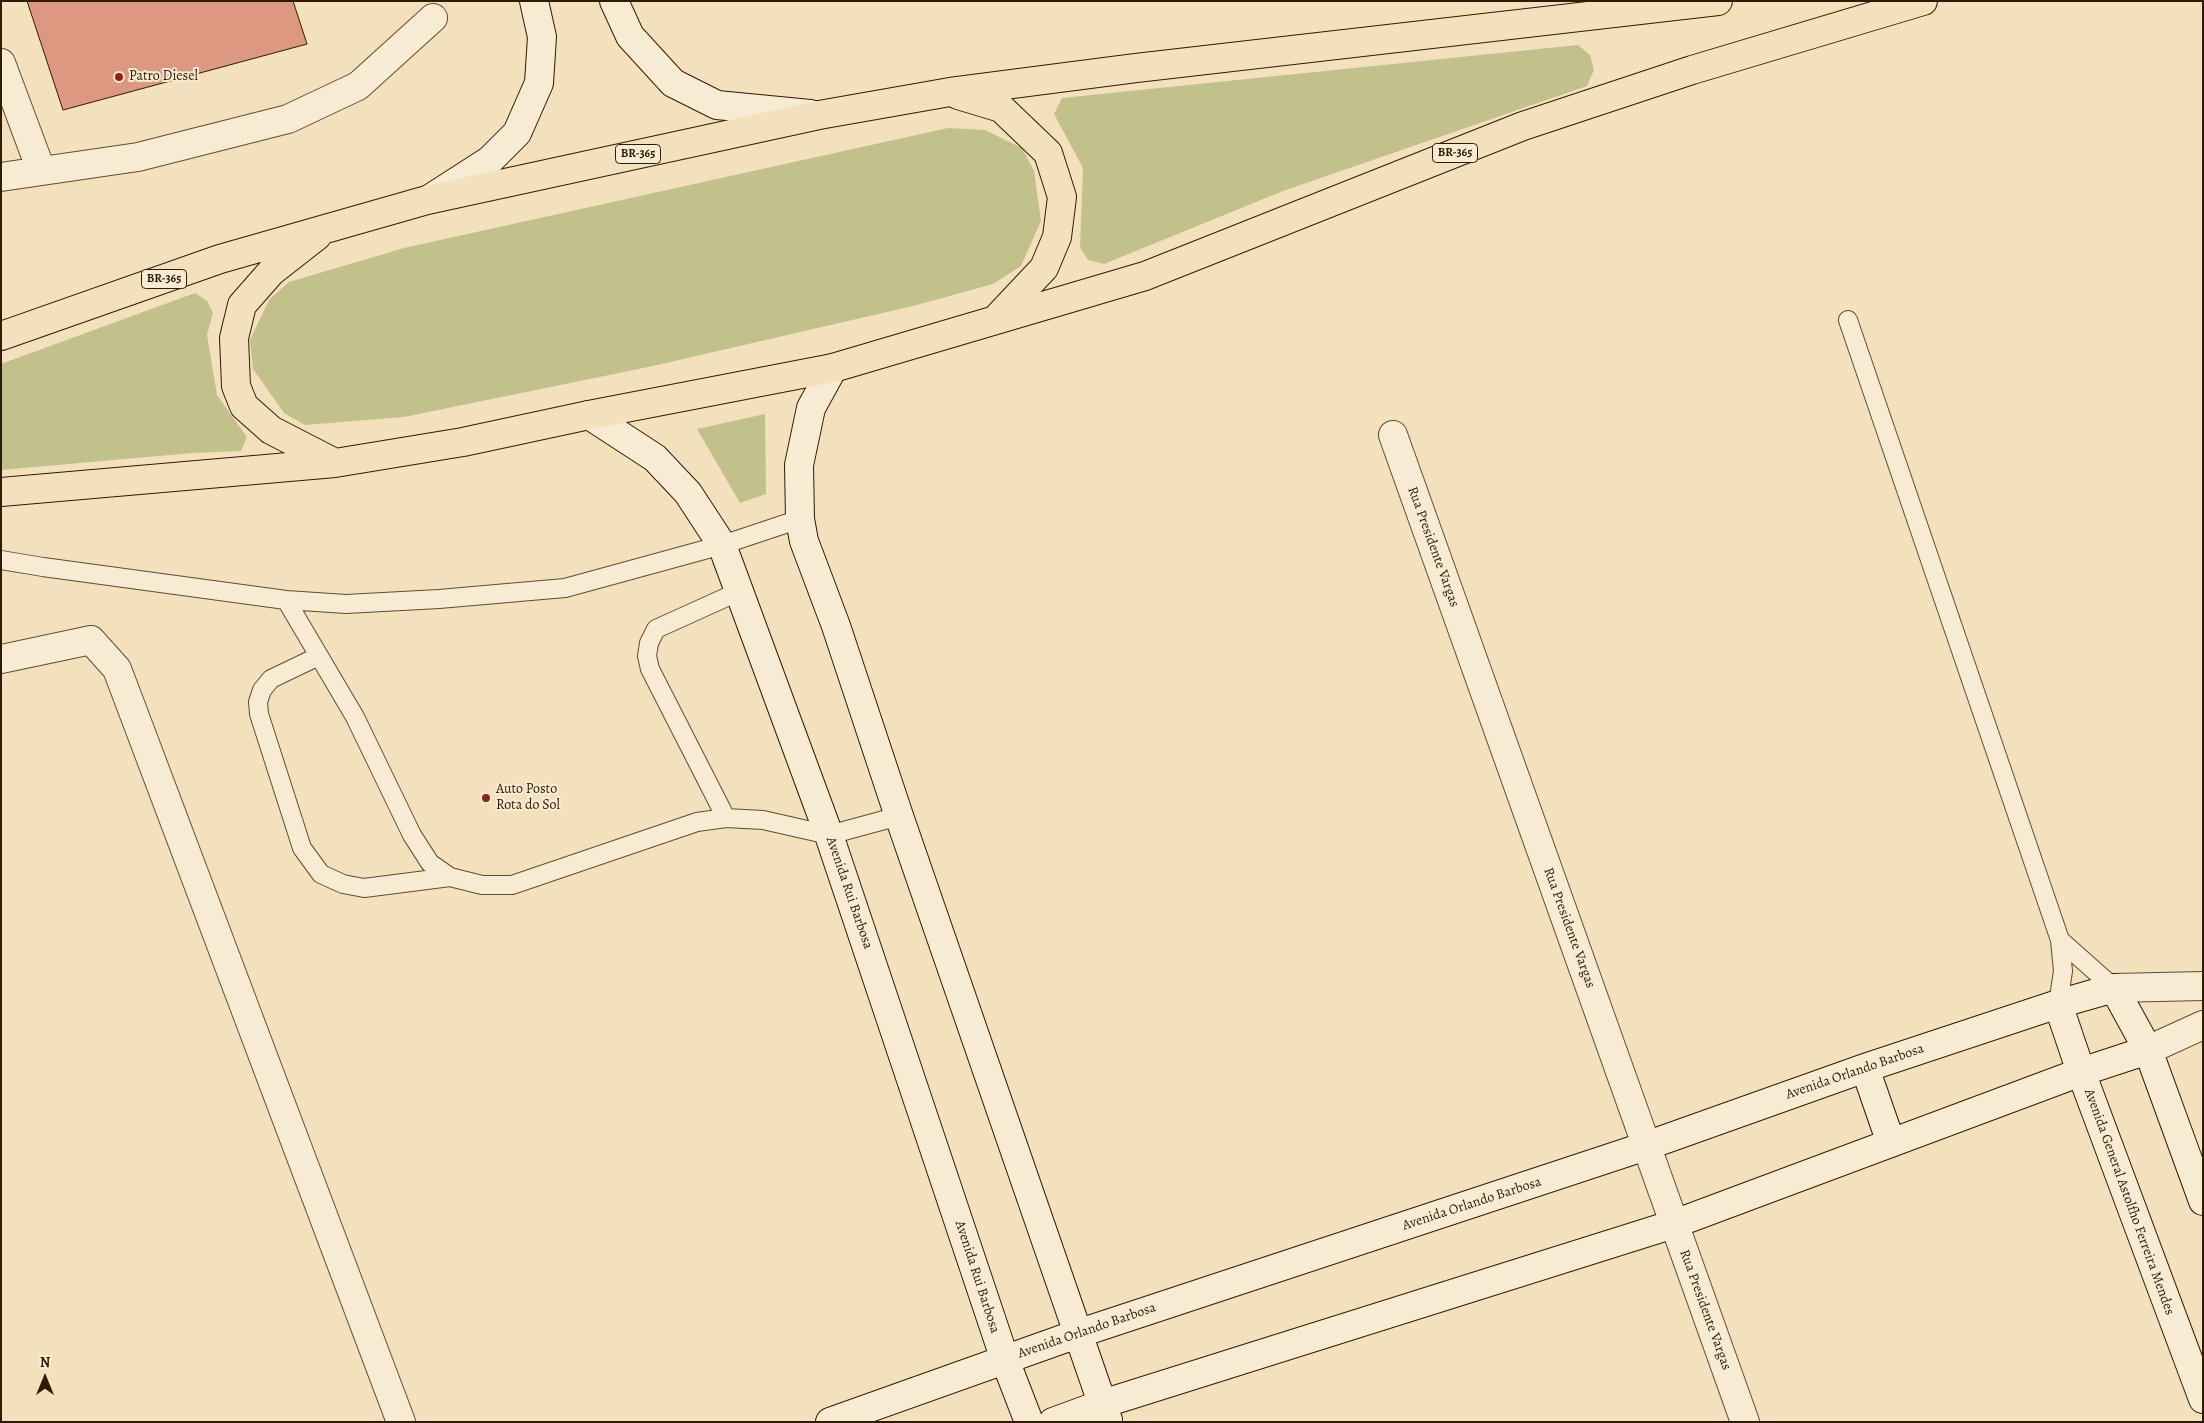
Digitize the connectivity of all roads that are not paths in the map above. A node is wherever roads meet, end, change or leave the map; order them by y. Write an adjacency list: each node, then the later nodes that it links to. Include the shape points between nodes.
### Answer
1 (534, 1): 11 (street, via 542,37 539,83 517,133 490,160)
2 (614, 1): 8 (street, via 630,36 673,83 717,106)
3 (1718, 1): 7 (highway, BR-365)
4 (1923, 1): 14 (highway, BR-365, via 1692,70 1523,126 1145,276)
5 (433, 18): 9 (street, via 358,86 288,119 138,157)
6 (1, 63): 9 (street)
7 (950, 92): 8 (highway, BR-365); 14 (highway, via 1001,108 1048,153 1062,197 1057,237 1044,268)
8 (819, 115): 11 (highway, BR-365)
9 (41, 170): 10 (street)
10 (1, 177)
11 (427, 200): 12 (highway, BR-365)
12 (328, 228): 15 (highway, BR-365, via 220,259); 19 (highway, via 271,272 242,305 234,338 236,386 244,406 270,430)
13 (1848, 320): 32 (lane)
14 (994, 322): 16 (highway, BR-365)
15 (1, 336)
16 (833, 368): 17 (highway, BR-365); 21 (street, via 811,408 799,465)
17 (589, 415): 19 (highway, BR-365, via 464,442); 22 (street, Avenida Rui Barbosa, via 655,458 688,493)
18 (1393, 435): 41 (street, Rua Presidente Vargas)
19 (335, 464): 20 (highway, BR-365)
20 (1, 492)
21 (800, 519): 22 (lane); 28 (street, via 804,541)
22 (722, 544): 24 (street, Avenida Rui Barbosa); 25 (lane, via 565,588 346,604)
23 (1, 560): 25 (lane)
24 (740, 591): 29 (lane, via 656,629 647,656 650,669); 30 (street, Avenida Rui Barbosa)
25 (286, 600): 26 (lane)
26 (319, 656): 31 (lane, via 355,717 412,835 430,863); 31 (lane, via 270,680 258,702 259,714 302,848 321,874 343,884 364,888)
27 (1, 659): 48 (street, via 92,640 117,669)
28 (899, 816): 30 (lane); 44 (street)
29 (726, 818): 30 (lane, via 762,820); 31 (lane, via 697,822 512,885 482,885)
30 (830, 835): 45 (street, Avenida Rui Barbosa)
31 (450, 877)
32 (2060, 940): 34 (lane); 35 (lane, via 2062,971)
33 (2203, 986): 34 (street, Avenida Orlando Barbosa)
34 (2114, 988): 35 (street, Avenida Orlando Barbosa); 37 (street)
35 (2058, 1004): 38 (street, Avenida Orlando Barbosa); 39 (street, Avenida General Astolfho Ferreira Mendes)
36 (2203, 1025): 37 (street)
37 (2148, 1050): 39 (street); 42 (street)
38 (1865, 1068): 40 (street); 41 (street, Avenida Orlando Barbosa)
39 (2081, 1072): 40 (street); 46 (street, Avenida General Astolfho Ferreira Mendes)
40 (1891, 1143): 43 (street)
41 (1646, 1146): 43 (street, Rua Presidente Vargas); 44 (street, Avenida Orlando Barbosa)
42 (2203, 1201)
43 (1674, 1224): 47 (street); 52 (street, Rua Presidente Vargas)
44 (1077, 1334): 45 (street, Avenida Orlando Barbosa); 47 (street)
45 (1005, 1360): 49 (street, Avenida Orlando Barbosa); 50 (street, Avenida Rui Barbosa)
46 (2203, 1399)
47 (1105, 1413): 51 (street)
48 (401, 1422)
49 (830, 1422)
50 (1029, 1422)
51 (1053, 1422)
52 (1745, 1422)

